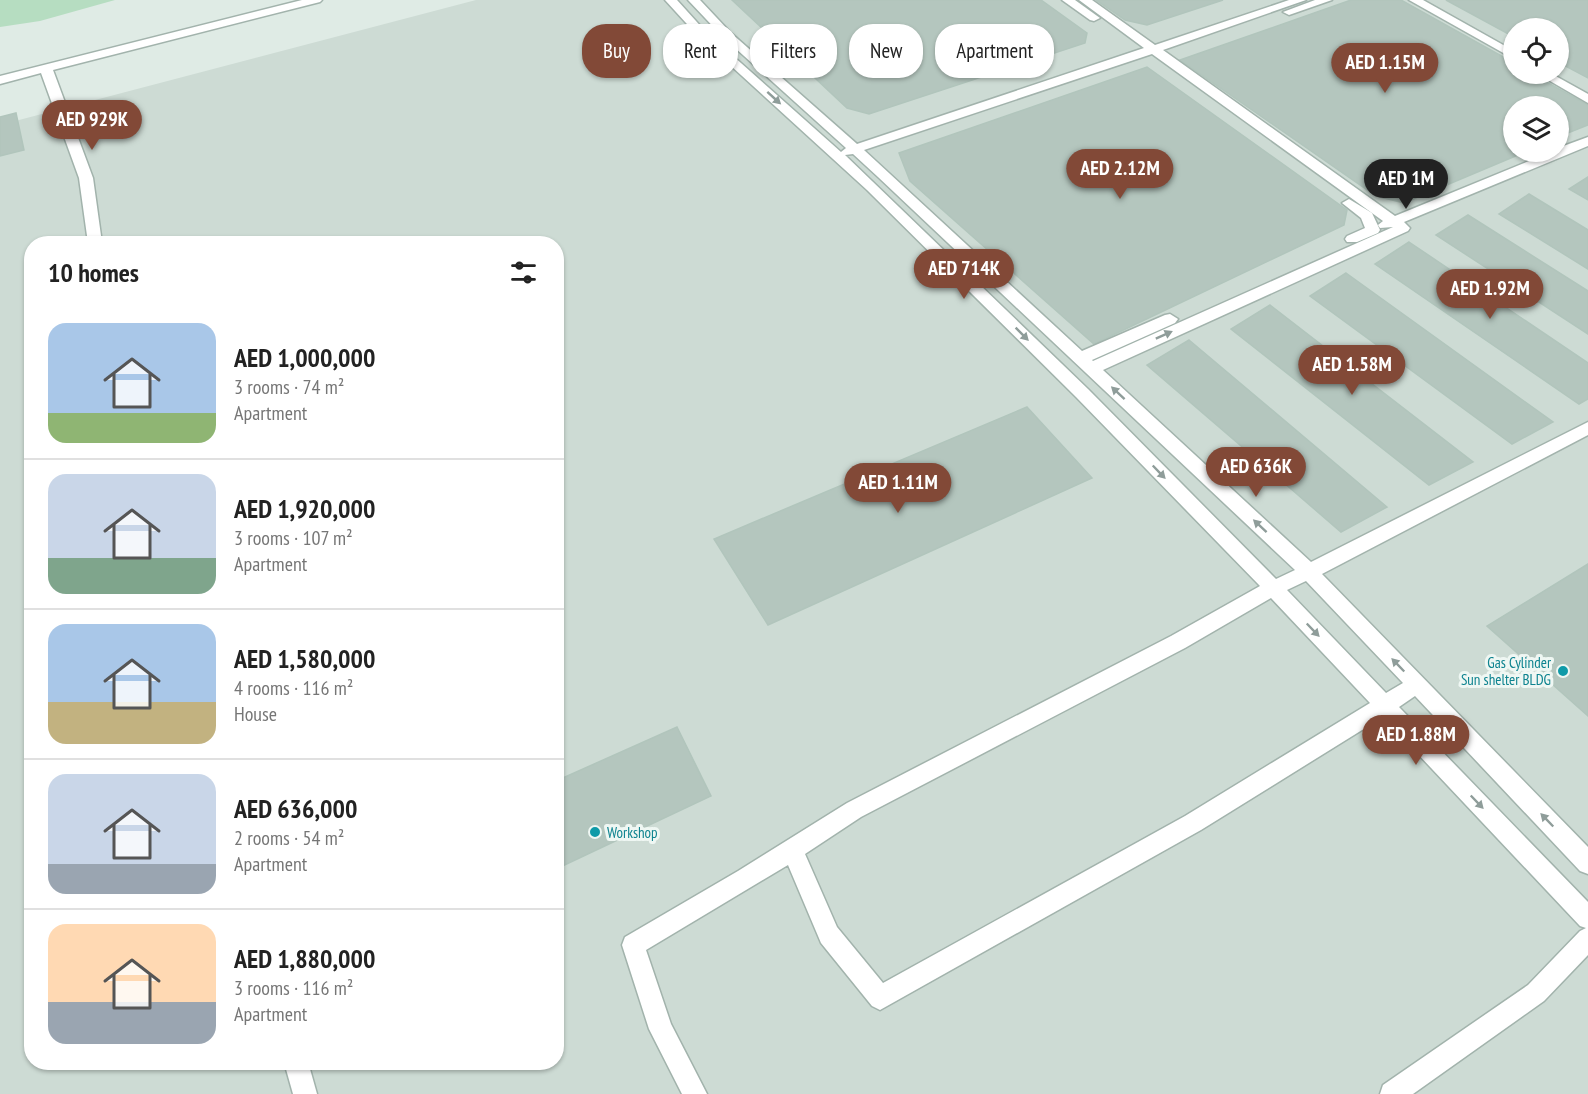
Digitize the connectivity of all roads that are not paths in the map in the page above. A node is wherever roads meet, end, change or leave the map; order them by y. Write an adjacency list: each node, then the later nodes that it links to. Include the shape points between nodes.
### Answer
1 (316, 0): 14 (street)
2 (671, 0): 23 (street, one-way to 23)
3 (694, 0): 21 (street)
4 (1068, 0): 12 (street)
5 (1085, 0): 12 (street)
6 (1300, 0): 12 (street)
7 (1326, 0): 12 (street)
8 (1415, 0): 11 (street)
9 (1430, 0): 10 (street)
10 (1503, 43)
11 (1503, 50)
12 (1151, 54): 21 (street); 24 (street, via 890,147); 25 (street); 26 (street, via 1367,216)
13 (0, 68): 14 (street, via 23,62)
14 (46, 69): 15 (street); 27 (street, via 86,178)
15 (0, 80)
16 (1569, 80): 18 (street)
17 (1562, 84): 19 (street)
18 (1588, 90)
19 (1588, 99)
20 (1588, 141): 25 (street)
21 (855, 149): 23 (street); 24 (street)
22 (1588, 149): 25 (street)
23 (837, 155): 31 (street, one-way to 31, via 1082,393)
24 (874, 166): 28 (street)
25 (1398, 224): 26 (street); 28 (street, one-way to 25)
26 (1373, 230): 28 (street)
27 (94, 236)
28 (1086, 363): 30 (street, one-way to 28)
29 (1588, 428): 30 (street)
30 (1309, 572): 31 (street); 32 (street, one-way to 30)
31 (1273, 588): 33 (street, one-way to 33); 34 (street, via 1178,642 854,810)
32 (1417, 685): 33 (street); 35 (street, one-way to 32)
33 (1384, 705): 34 (street, via 1193,823 880,998 829,934); 36 (street, one-way to 36)
34 (792, 850): 40 (street, via 633,945 661,1029)
35 (1588, 862)
36 (1588, 918)
37 (1588, 939): 41 (street, via 1536,993)
38 (298, 1070): 39 (street)
39 (305, 1094)
40 (695, 1094)
41 (1392, 1094)

